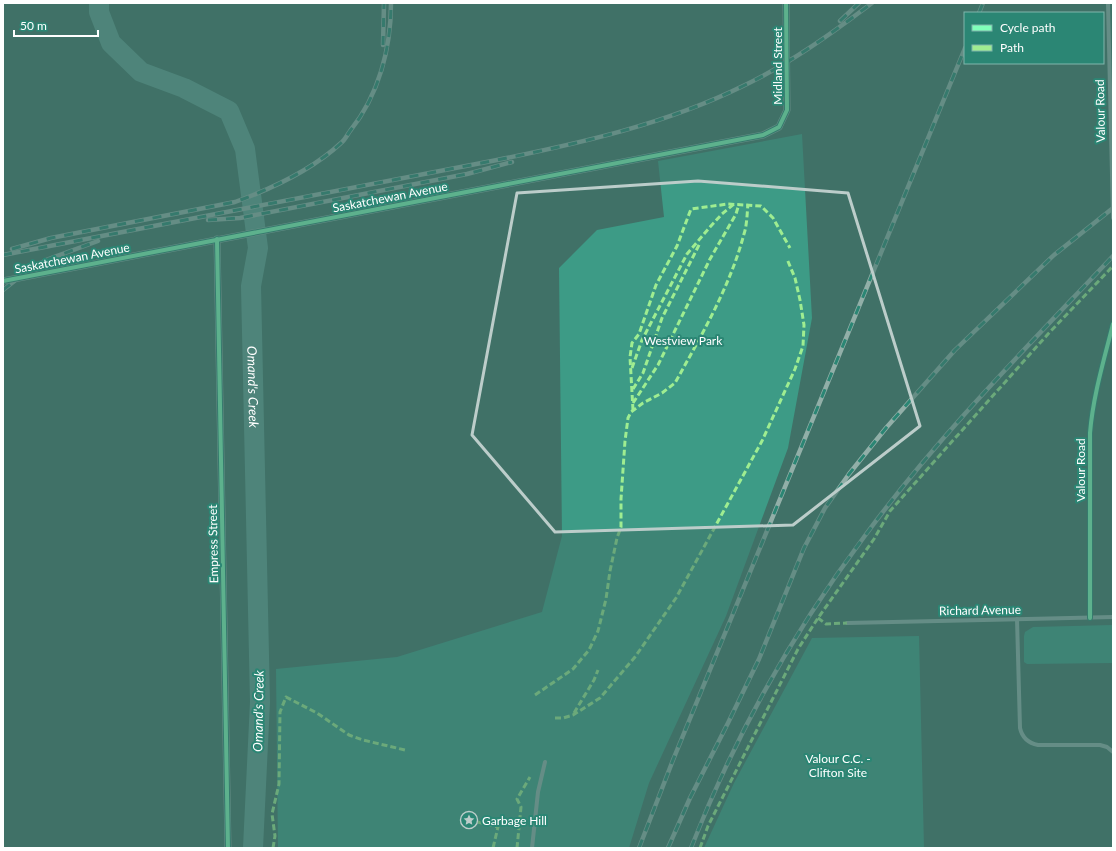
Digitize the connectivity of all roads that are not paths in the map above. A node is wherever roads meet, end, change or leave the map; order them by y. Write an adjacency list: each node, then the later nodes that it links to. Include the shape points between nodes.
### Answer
1 (786, 3): 3 (street, Midland Street, via 787,110)
2 (1108, 3): 4 (street, Valour Road)
3 (779, 127): 5 (street, Saskatchewan Avenue, via 755,137)
4 (1113, 218)
5 (217, 240): 6 (street, Saskatchewan Avenue); 14 (street, Empress Street)
6 (3, 281)
7 (1113, 324): 9 (street, Valour Road, via 1097,387 1090,433)
8 (1113, 617): 9 (street, Richard Avenue)
9 (1090, 618): 10 (street, Richard Avenue)
10 (1017, 619): 11 (street, Richard Avenue); 12 (street, via 1020,728 1023,736 1029,742 1038,745 1100,745)
11 (847, 623)
12 (1113, 752)
13 (545, 762): 15 (street, via 538,792)
14 (228, 848)
15 (532, 848)

